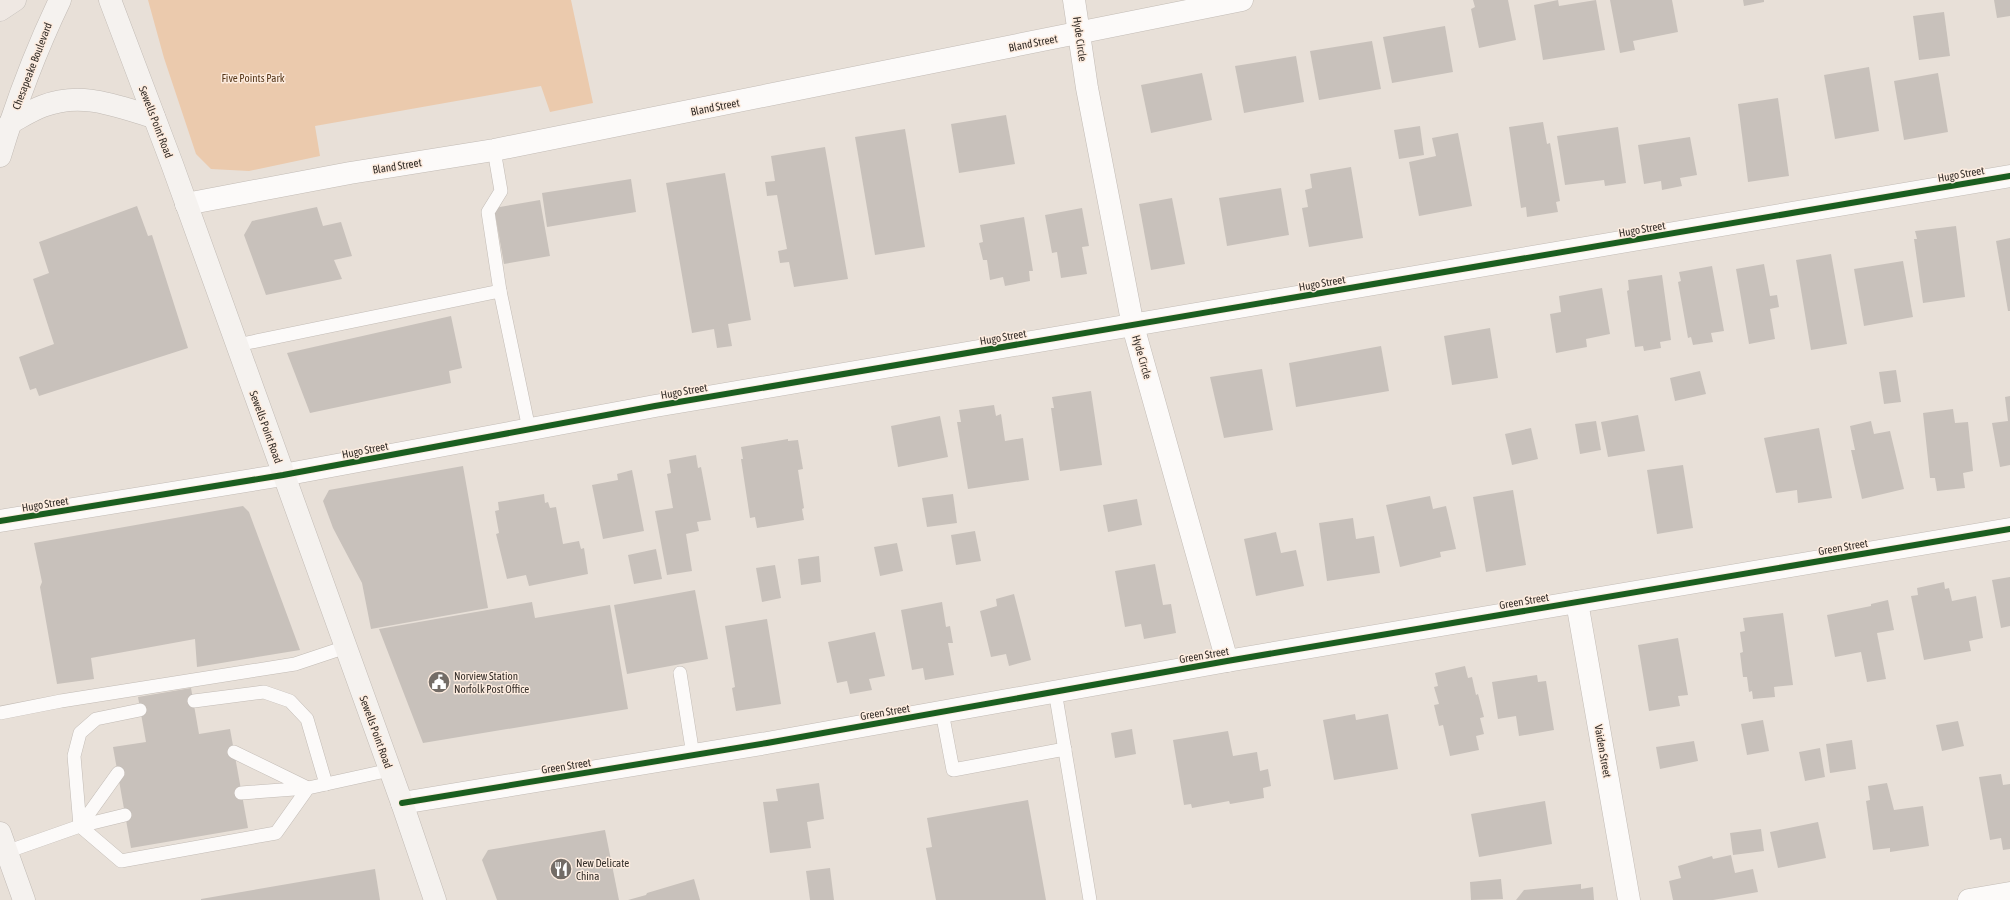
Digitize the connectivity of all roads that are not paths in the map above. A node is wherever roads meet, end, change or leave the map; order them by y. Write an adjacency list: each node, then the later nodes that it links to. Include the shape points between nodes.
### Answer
1 (15, 0): 6 (main road)
2 (60, 0): 9 (main road, Chesapeake Boulevard)
3 (110, 0): 8 (main road, Sewells Point Road)
4 (1074, 0): 7 (street, Hyde Circle)
5 (1242, 0): 7 (street, Bland Street)
6 (0, 10)
7 (1079, 34): 10 (street, Bland Street); 15 (street, Hyde Circle)
8 (154, 117): 9 (main road, via 98,100 70,99 43,106); 13 (main road, Sewells Point Road)
9 (10, 123): 11 (main road, Chesapeake Boulevard)
10 (494, 150): 13 (street, Bland Street, via 350,173); 14 (lane, via 501,192 488,212)
11 (0, 156)
12 (2010, 176): 15 (street, Hugo Street)
13 (186, 204): 16 (main road, Sewells Point Road)
14 (500, 291): 16 (lane); 17 (lane)
15 (1133, 326): 17 (street, Hugo Street); 23 (street, Hyde Circle)
16 (237, 345): 18 (main road, Sewells Point Road)
17 (529, 429): 18 (street, Hugo Street)
18 (283, 475): 19 (street, Hugo Street); 22 (main road, Sewells Point Road)
19 (0, 521)
20 (2010, 529): 21 (street, Green Street)
21 (1577, 602): 23 (street, Green Street); 46 (street, Vaiden Street)
22 (346, 647): 29 (lane, via 295,664 60,701); 33 (main road, Sewells Point Road)
23 (1227, 661): 25 (street, Green Street)
24 (680, 673): 32 (lane)
25 (1055, 691): 28 (street, Green Street); 30 (lane)
26 (194, 701): 35 (lane, via 264,692 290,700 308,719)
27 (140, 710): 40 (lane, via 96,719 80,733 74,756)
28 (942, 712): 30 (lane, via 953,770); 32 (street, Green Street)
29 (0, 713)
30 (1065, 749): 45 (lane)
31 (234, 752): 36 (lane)
32 (693, 755): 38 (street, Green Street)
33 (390, 770): 35 (lane); 38 (main road, Sewells Point Road)
34 (118, 773): 40 (lane)
35 (326, 784): 36 (lane)
36 (308, 788): 37 (lane); 40 (lane, via 276,833 121,861)
37 (241, 793)
38 (402, 803): 44 (main road, Sewells Point Road)
39 (125, 815): 40 (lane)
40 (80, 826): 41 (lane)
41 (2, 847): 43 (main road)
42 (2010, 894): 47 (street)
43 (24, 900)
44 (435, 900)
45 (1090, 900)
46 (1629, 900)
47 (1969, 900)

